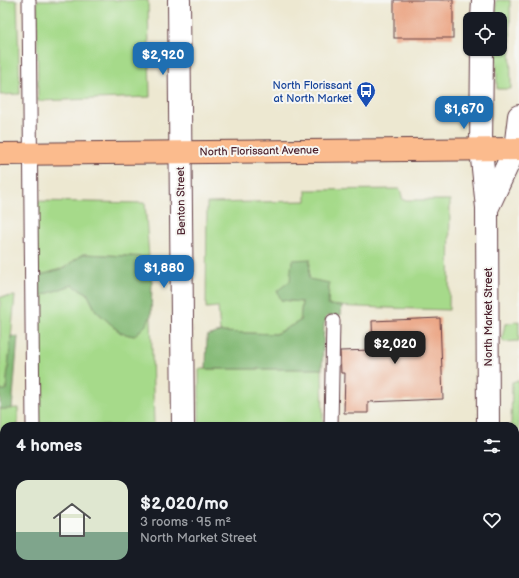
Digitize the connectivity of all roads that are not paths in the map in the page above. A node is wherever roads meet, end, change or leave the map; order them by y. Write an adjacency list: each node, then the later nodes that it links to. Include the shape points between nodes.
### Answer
1 (29, 0): 11 (lane)
2 (179, 0): 9 (street, Benton Street)
3 (483, 0): 4 (street)
4 (482, 12)
5 (482, 56): 7 (street, North Market Street)
6 (519, 116): 8 (street, North Market Street)
7 (481, 149): 8 (main road, North Florissant Avenue); 9 (main road, North Florissant Avenue); 12 (street, North Market Street)
8 (517, 149): 12 (street, North Market Street)
9 (180, 152): 11 (main road, North Florissant Avenue); 15 (street, Benton Street)
10 (0, 154): 11 (main road, North Florissant Avenue)
11 (30, 154): 14 (lane)
12 (487, 208): 17 (street, North Market Street)
13 (333, 321): 16 (lane)
14 (33, 422)
15 (183, 422)
16 (331, 422)
17 (488, 422)

